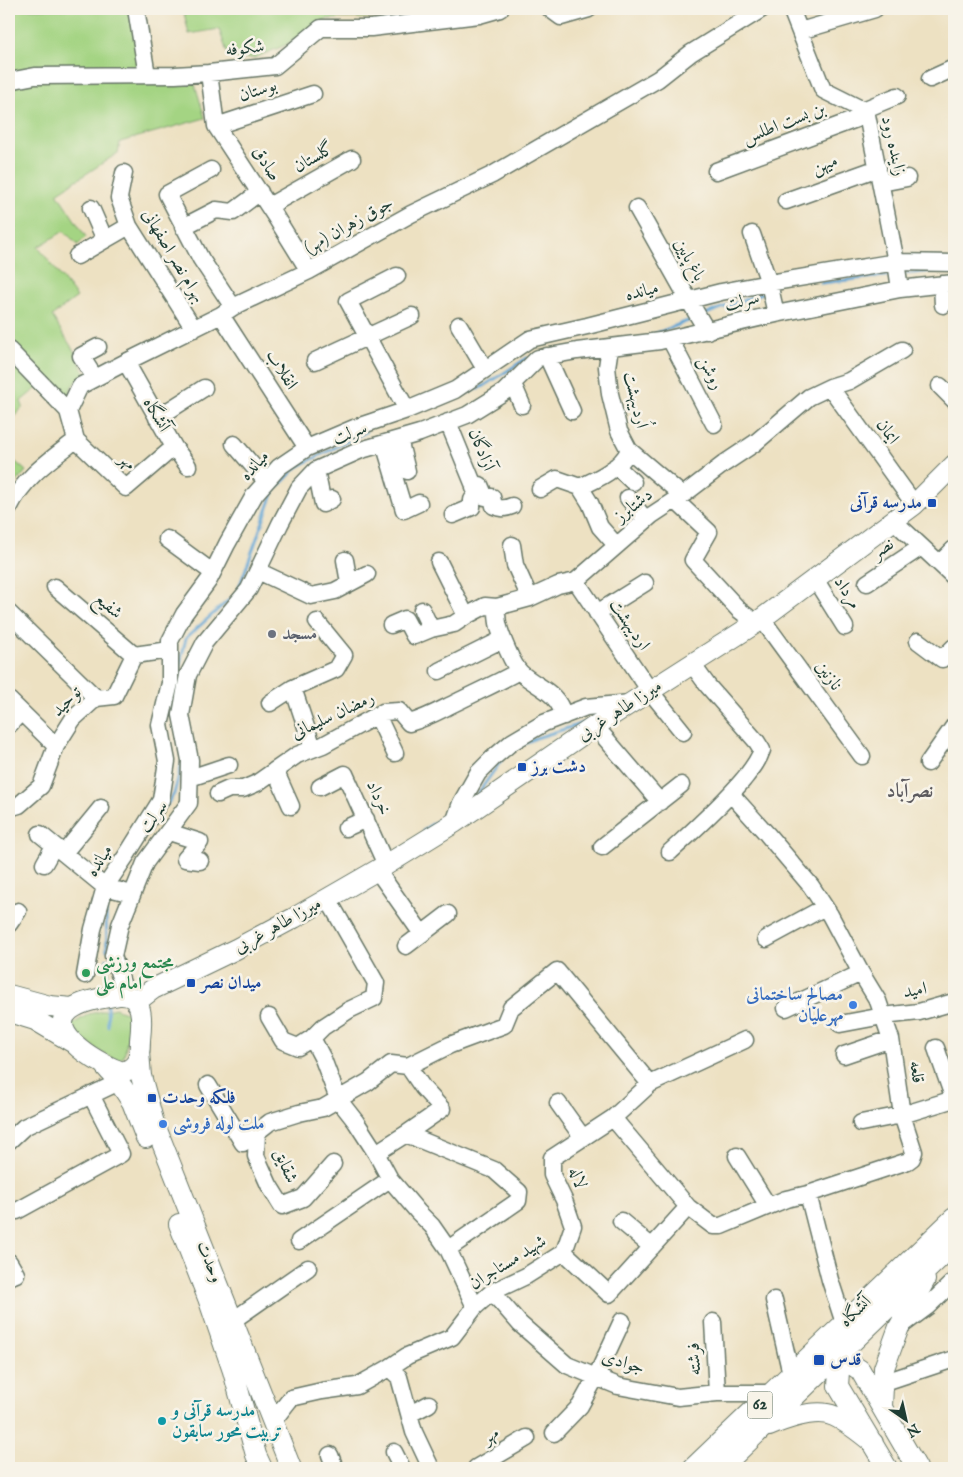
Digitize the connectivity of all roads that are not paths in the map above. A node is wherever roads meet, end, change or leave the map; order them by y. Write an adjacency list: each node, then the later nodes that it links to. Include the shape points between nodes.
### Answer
1 (139, 9): 11 (street, via 136,9)
2 (500, 9): 10 (street, شکوفه, via 479,15 371,28 321,28 275,66)
3 (550, 9): 4 (street, via 561,17)
4 (589, 9)
5 (762, 9): 35 (street, جوق زهران (مهر), via 691,53 658,79 492,175 411,214)
6 (791, 9): 8 (street, زاینده رود)
7 (875, 9): 8 (street)
8 (800, 31): 16 (street, زاینده رود, via 823,90)
9 (954, 68): 12 (street)
10 (209, 73): 11 (street, شکوفه); 17 (street, صادق)
11 (147, 75): 13 (street, شکوفه, via 35,76)
12 (930, 79)
13 (9, 81)
14 (313, 94): 17 (street, بوستان)
15 (897, 96): 16 (street, بن بست اطلس)
16 (865, 113): 20 (street, بن بست اطلس); 22 (street, زاینده رود)
17 (216, 126): 24 (street, صادق)
18 (352, 160): 26 (street, گلستان)
19 (211, 170): 30 (street, انقلاب, via 167,194)
20 (716, 172)
21 (124, 173): 29 (street, بهرام نصر اصفهانی, via 119,198)
22 (879, 175): 23 (street, میهن); 25 (street, میهن); 36 (street, زاینده رود)
23 (907, 178)
24 (260, 192): 26 (street, صادق); 30 (street, via 233,212 216,210)
25 (786, 201)
26 (269, 206): 35 (street, صادق)
27 (91, 208): 32 (street)
28 (637, 208): 44 (street, باغ پایین)
29 (129, 226): 32 (street); 46 (street, بهرام نصر اصفهانی)
30 (184, 228): 41 (street, انقلاب)
31 (752, 234): 38 (street)
32 (105, 240): 33 (street)
33 (77, 256)
34 (954, 264): 36 (street, میانده)
35 (309, 271): 41 (street, جوق زهران (مهر))
36 (898, 275): 38 (street, میانده); 39 (street, سرلت); 42 (street, سرلت)
37 (397, 276): 47 (street, via 348,301)
38 (769, 283): 42 (street); 44 (street, میانده, via 721,292)
39 (948, 284): 40 (street)
40 (943, 305)
41 (227, 311): 46 (street, جوق زهران (مهر)); 74 (street, انقلاب)
42 (776, 314): 44 (street, سرلت)
43 (412, 316): 47 (street)
44 (698, 316): 48 (street, سرلت); 56 (street, میانده, via 587,326 530,338)
45 (459, 325): 56 (street)
46 (194, 329): 55 (street, جوق زهران (مهر))
47 (367, 337): 54 (street); 64 (street)
48 (670, 339): 50 (street, سرلت); 69 (street, روشن)
49 (98, 347): 57 (street, via 81,356)
50 (610, 347): 53 (street, سرلت); 75 (street, اُردیبهشت, via 607,367 610,394 618,431)
51 (9, 350): 65 (street)
52 (902, 350): 60 (street, دشتابرز, via 849,381)
53 (547, 356): 58 (street, سرلت, via 538,358); 66 (street)
54 (316, 361)
55 (126, 362): 57 (street, جوق زهران (مهر)); 67 (street, آتشگاه)
56 (486, 369): 64 (street, میانده, via 454,390)
57 (95, 378): 65 (street, جوق زهران (مهر), via 80,386)
58 (513, 384): 63 (street); 68 (street, سرلت, via 467,415)
59 (940, 386): 62 (street)
60 (830, 387): 87 (street, دشتابرز, via 808,397 755,443); 89 (street, ایمان)
61 (204, 388): 67 (street)
62 (954, 400)
63 (522, 405)
64 (407, 410): 74 (street, میانده)
65 (68, 411): 70 (street)
66 (572, 411)
67 (157, 418): 73 (street, آتشگاه)
68 (448, 422): 71 (street, سرلت); 85 (street, آزادگان)
69 (714, 424)
70 (76, 440): 73 (street, مهر, via 126,488); 92 (street, via 35,471)
71 (392, 441): 79 (street, سرلت, via 361,450); 80 (street); 90 (street, via 404,510)
72 (234, 444): 81 (street)
73 (174, 446): 77 (street, آتشگاه)
74 (307, 448): 81 (street, میانده, via 279,467)
75 (629, 450): 78 (street); 87 (street, اُردیبهشت)
76 (954, 465): 95 (main road, میرزا طاهر غربی)
77 (188, 466)
78 (616, 466): 82 (street); 83 (street)
79 (316, 470): 88 (street, via 323,504); 104 (street, سرلت, via 300,488)
80 (407, 471)
81 (266, 482): 105 (street, میانده, via 255,494)
82 (633, 482)
83 (580, 488): 84 (street, via 557,479); 98 (street, via 600,527)
84 (540, 489)
85 (476, 491): 91 (street, via 480,485 485,497 492,497 494,506 500,509); 93 (street, via 472,507)
86 (628, 498): 94 (street)
87 (679, 498): 94 (street, دشتابرز); 120 (street, اُردیبهشت, via 709,532 693,560 739,610)
88 (332, 499)
89 (912, 501)
90 (419, 503)
91 (512, 506)
92 (9, 508)
93 (452, 515)
94 (646, 520): 98 (street, دشتابرز)
95 (894, 521): 99 (street); 108 (main road, میرزا طاهر غربی)
96 (167, 539): 105 (street)
97 (512, 545): 114 (street, via 515,565)
98 (616, 545): 109 (street, دشتابرز)
99 (921, 547): 103 (street); 112 (street, نصر)
100 (954, 549): 103 (street)
101 (345, 560): 111 (street)
102 (439, 562): 119 (street)
103 (940, 563): 107 (street)
104 (258, 571): 111 (street, via 311,596 335,591); 153 (street, سرلت, via 249,589 206,642 188,675 181,716 190,760)
105 (212, 572): 128 (street, میانده, via 184,614 170,642)
106 (367, 574): 111 (street)
107 (954, 577)
108 (815, 579): 120 (main road, میرزا طاهر غربی); 123 (street, مرداد)
109 (576, 581): 114 (street, دشتابرز); 118 (street, اردیبهشت)
110 (646, 582): 118 (street)
111 (349, 583)
112 (867, 583)
113 (55, 587): 129 (street, شفیع)
114 (530, 598): 115 (street, دشتابرز)
115 (497, 607): 119 (street, via 485,606); 125 (street, via 497,622)
116 (422, 610): 124 (street)
117 (9, 613): 135 (street)
118 (597, 613): 134 (street, اردیبهشت)
119 (466, 616): 124 (street, via 454,624)
120 (759, 621): 130 (main road, میرزا طاهر غربی); 149 (street, نازنین)
121 (317, 622): 133 (street, via 344,654 336,669)
122 (391, 625): 124 (street, via 405,619 414,636)
123 (846, 628)
124 (431, 629)
125 (503, 640): 131 (street); 132 (street)
126 (918, 642): 127 (street, via 942,659)
127 (954, 647)
128 (170, 650): 129 (street); 173 (street, میانده, via 170,683 160,725 167,761 161,800)
129 (134, 655): 135 (street, توحید, via 114,696)
130 (692, 664): 134 (main road, میرزا طاهر غربی); 157 (street, via 762,750 756,763)
131 (439, 671)
132 (519, 671): 140 (street, رمضان سلیمانی, via 424,719 410,723 399,711); 141 (street, via 549,692 561,705)
133 (293, 688): 137 (street); 147 (street)
134 (650, 691): 138 (main road, میرزا طاهر غربی); 145 (street)
135 (96, 698): 146 (street, توحید, via 74,719)
136 (9, 700): 139 (street)
137 (270, 704)
138 (631, 704): 141 (street, via 586,707); 143 (main road, میرزا طاهر غربی)
139 (21, 712): 142 (street); 146 (street)
140 (377, 715): 147 (street, رمضان سلیمانی); 148 (street)
141 (564, 716): 163 (street, via 544,723 493,758 478,773)
142 (9, 725)
143 (595, 726): 159 (street); 163 (main road, میرزا طاهر غربی)
144 (954, 726): 150 (street)
145 (683, 732)
146 (56, 746): 158 (street, توحید, via 41,786)
147 (313, 748): 152 (street, رمضان سلیمانی)
148 (395, 753)
149 (862, 756)
150 (928, 763)
151 (228, 765): 153 (street)
152 (275, 770): 156 (street, رمضان سلیمانی, via 257,784 243,789 229,788); 160 (street)
153 (190, 778): 165 (street, سرلت, via 189,803)
154 (681, 786): 159 (street)
155 (320, 787): 162 (street, خرداد, via 346,774)
156 (218, 794)
157 (731, 794): 169 (street); 176 (street, قلعه, via 794,864)
158 (12, 802)
159 (660, 802): 167 (street)
160 (291, 806)
161 (101, 808): 168 (street)
162 (366, 819): 164 (street); 172 (street, خرداد)
163 (454, 823): 172 (main road, میرزا طاهر غربی)
164 (346, 828)
165 (169, 832): 170 (street, via 200,842 185,860); 174 (street, سرلت, via 145,863)
166 (40, 834): 168 (street)
167 (602, 847)
168 (59, 850): 171 (street); 173 (street)
169 (670, 852)
170 (200, 861)
171 (44, 864)
172 (381, 868): 175 (main road, میرزا طاهر غربی); 178 (street, خرداد)
173 (109, 888): 174 (street); 181 (street, میانده, via 93,929)
174 (132, 894): 181 (street, سرلت)
175 (328, 899): 185 (main road, میرزا طاهر غربی, via 236,949); 193 (street, via 376,983 374,998 349,1010)
176 (825, 907): 179 (street); 182 (street, قلعه)
177 (448, 914): 178 (street)
178 (422, 934): 180 (street)
179 (766, 939)
180 (406, 946)
181 (104, 955): 183 (street, میانده); 185 (street)
182 (861, 973): 188 (street); 190 (street, قلعه)
183 (85, 975)
184 (9, 995): 187 (main road)
185 (131, 998): 187 (main road, via 118,995); 198 (main road, via 140,1008 142,1020)
186 (954, 1002): 190 (street, امید, via 919,1012)
187 (72, 1008): 196 (main road, via 63,1019 63,1026)
188 (786, 1008)
189 (9, 1012): 196 (main road, via 35,1020)
190 (883, 1016): 192 (street, امید); 194 (street, قلعه)
191 (269, 1017): 193 (street, via 283,1041 298,1047)
192 (840, 1024)
193 (312, 1038): 206 (street)
194 (892, 1039): 199 (street); 209 (street, قلعه)
195 (745, 1040): 203 (street, لاله)
196 (73, 1044): 200 (main road)
197 (936, 1048): 207 (street)
198 (139, 1052): 200 (main road, via 132,1068 123,1072); 239 (main road, وحدت, via 141,1076 153,1120)
199 (844, 1055)
200 (104, 1065): 202 (main road, وحدت)
201 (408, 1066): 203 (street, via 450,1045 504,1025 511,1008 557,971); 206 (street, via 392,1064); 213 (street, via 442,1109)
202 (119, 1082): 205 (street); 259 (main road, وحدت, via 132,1102 204,1289)
203 (650, 1084): 210 (street, لاله)
204 (208, 1085): 212 (street, via 243,1143)
205 (91, 1095): 215 (street, via 24,1127); 223 (street, via 121,1154)
206 (338, 1098): 212 (street, via 323,1108 270,1122); 216 (street)
207 (954, 1099): 209 (street)
208 (558, 1103): 214 (street)
209 (902, 1114): 211 (street); 220 (street, قلعه, via 914,1152 912,1158)
210 (613, 1118): 214 (street, لاله); 222 (street)
211 (861, 1122)
212 (257, 1132): 218 (street, شقایق, via 256,1156 282,1206 303,1198)
213 (406, 1134): 216 (street); 229 (street, via 494,1170 519,1192 518,1201)
214 (583, 1138): 230 (street, لاله, via 552,1158 552,1175 573,1226)
215 (9, 1141)
216 (376, 1153): 219 (street)
217 (737, 1156): 221 (street)
218 (333, 1164)
219 (390, 1179): 226 (street); 229 (street, via 432,1226)
220 (808, 1194): 221 (street); 242 (street)
221 (768, 1206): 222 (street, via 721,1226 713,1226)
222 (688, 1207): 228 (street, شهید مستاجران)
223 (18, 1211)
224 (954, 1218): 242 (main road, آتشگاه / 62)
225 (621, 1221): 228 (street)
226 (299, 1242)
227 (954, 1244): 231 (main road, آتشگاه / 62)
228 (652, 1247): 230 (street, شهید مستاجران, via 609,1294)
229 (448, 1250): 238 (street)
230 (564, 1252): 236 (street, شهید مستاجران, via 526,1276)
231 (937, 1261): 243 (main road); 245 (main road, آتشگاه / 62)
232 (9, 1262): 234 (street, via 16,1274)
233 (308, 1268): 239 (street)
234 (9, 1277)
235 (954, 1281): 243 (street)
236 (492, 1292): 238 (street, شهید مستاجران); 249 (street, جوادی, via 520,1324 567,1365)
237 (774, 1300): 248 (street)
238 (475, 1307): 247 (street, شهید مستاجران, via 452,1337 407,1356)
239 (232, 1321): 256 (main road, وحدت)
240 (622, 1321): 249 (street)
241 (714, 1322): 251 (street, فرشته)
242 (844, 1324): 244 (main road, آتشگاه / 62)
243 (899, 1327): 250 (main road)
244 (827, 1341): 245 (main road); 248 (main road, آتشگاه / 62)
245 (840, 1357): 254 (main road, via 860,1370); 257 (main road, آتشگاه / 62, via 820,1372); 261 (main road, via 838,1386)
246 (954, 1359): 250 (street)
247 (389, 1368): 255 (street, via 399,1377); 256 (street, شهید مستاجران, via 357,1386 291,1398)
248 (792, 1374): 252 (main road, آتشگاه / 62)
249 (596, 1377): 251 (street, جوادی, via 618,1386 678,1397); 258 (street, via 580,1406)
250 (882, 1383): 254 (main road)
251 (717, 1393): 252 (street, جوادی)
252 (772, 1393): 269 (main road, آتشگاه / 62)
253 (429, 1404): 255 (street)
254 (882, 1406): 272 (main road)
255 (410, 1414): 267 (street, via 414,1432)
256 (274, 1425): 259 (main road, via 270,1441 261,1443); 263 (main road, وحدت)
257 (760, 1431): 261 (main road, via 784,1419 809,1414 832,1415 854,1427); 270 (main road, آتشگاه / 62)
258 (554, 1433)
259 (251, 1435): 264 (main road, وحدت)
260 (527, 1438): 268 (street, مهر)
261 (873, 1444): 271 (main road)
262 (394, 1452): 266 (street)
263 (290, 1464): 265 (main road, via 270,1458)
264 (262, 1468)
265 (266, 1468)
266 (402, 1468)
267 (431, 1468)
268 (476, 1468)
269 (693, 1468)
270 (721, 1468)
271 (887, 1468)
272 (917, 1468)

